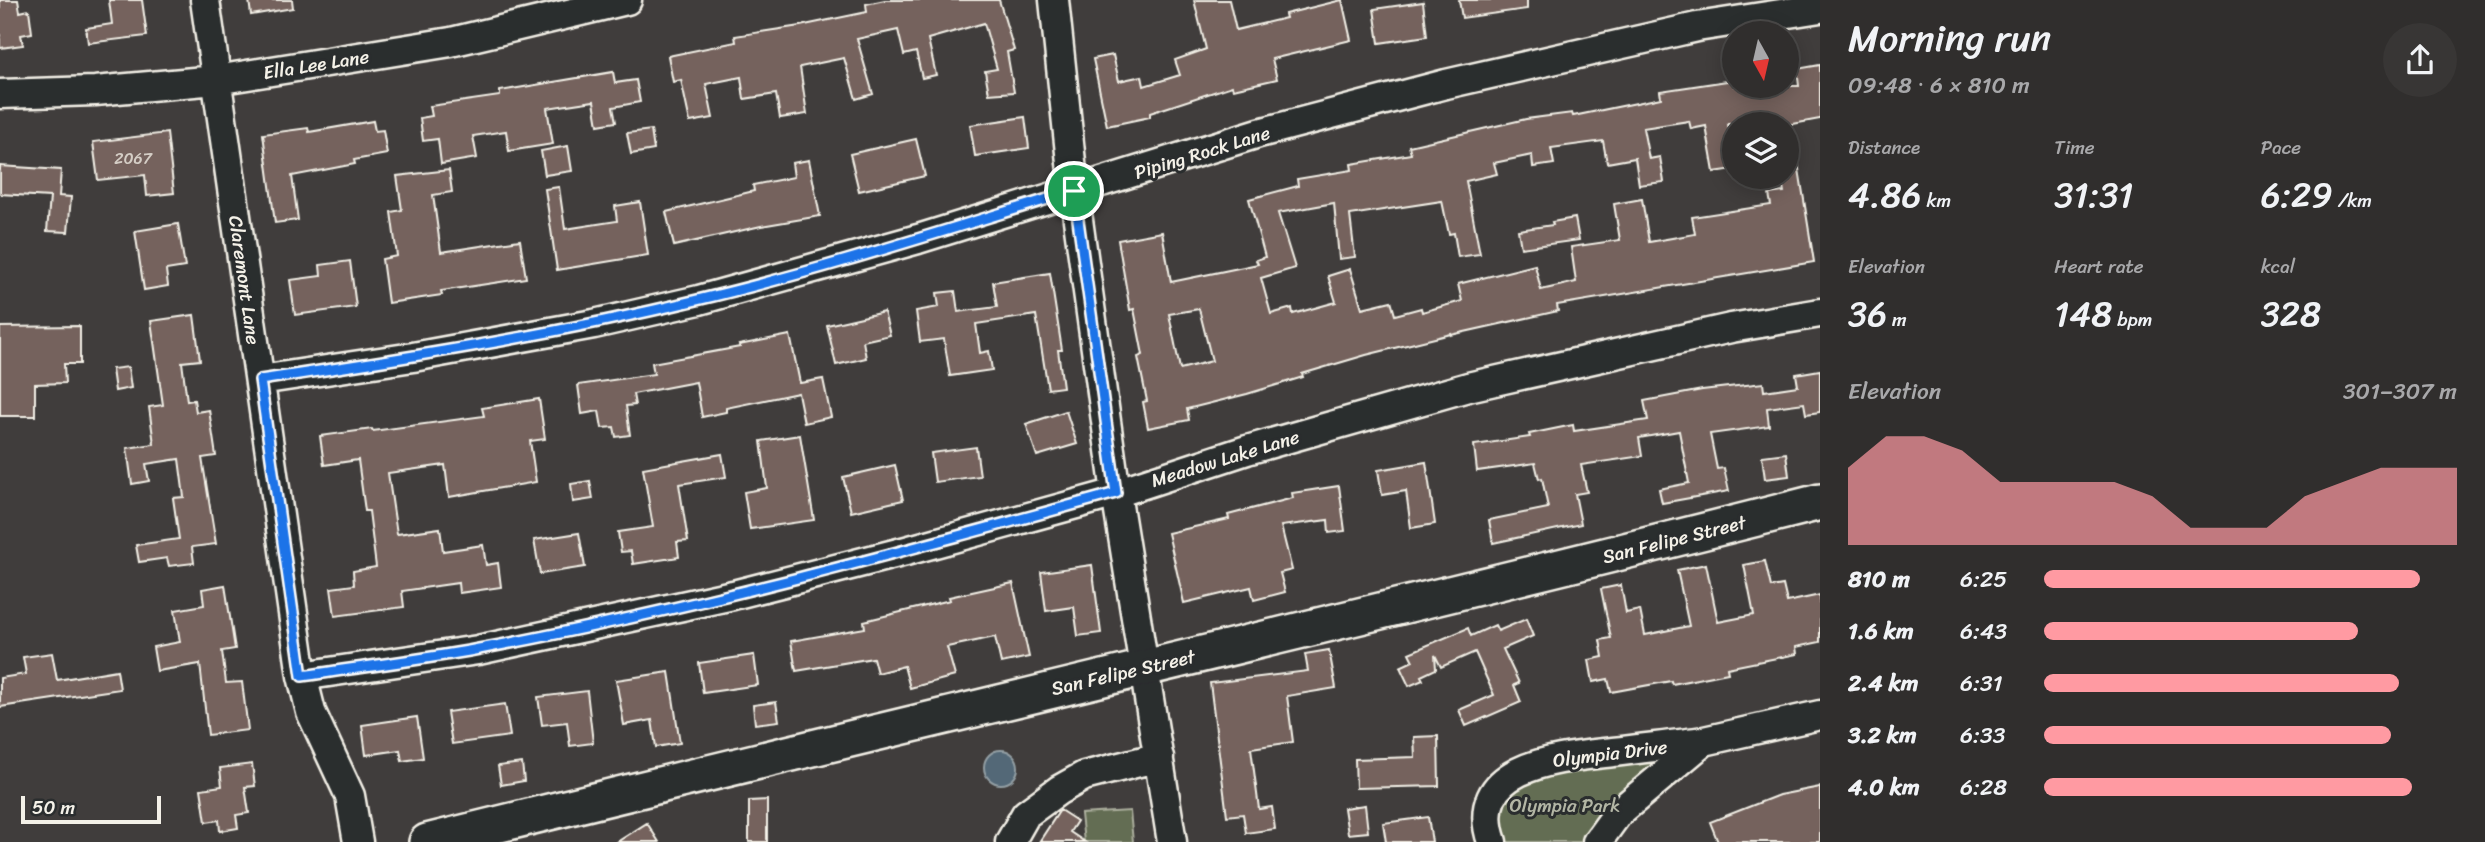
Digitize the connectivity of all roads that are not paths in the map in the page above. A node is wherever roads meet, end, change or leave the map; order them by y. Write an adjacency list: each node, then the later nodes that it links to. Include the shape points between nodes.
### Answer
1 (205, 0): 5 (street, Claremont Lane)
2 (627, 0): 5 (street, Ella Lee Lane, via 451,42)
3 (1054, 0): 7 (street)
4 (1820, 8): 7 (street, Piping Rock Lane, via 1697,27 1446,84 1259,134)
5 (216, 80): 6 (street, Ella Lee Lane, via 95,92); 9 (street, Claremont Lane)
6 (0, 94)
7 (1074, 191): 9 (street, Piping Rock Lane, via 699,300 413,357); 10 (street)
8 (1820, 313): 10 (street, Meadow Lake Lane, via 1731,328 1468,387)
9 (260, 380): 13 (street, Claremont Lane)
10 (1116, 493): 12 (street); 13 (street, Meadow Lake Lane, via 733,595 478,650)
11 (1820, 502): 12 (main road, San Felipe Street)
12 (1146, 666): 16 (street); 18 (main road, San Felipe Street)
13 (302, 676): 17 (street, Claremont Lane, via 311,712 350,796)
14 (1820, 715): 15 (street, Olympia Drive)
15 (1704, 741): 21 (street, Olympia Drive, via 1553,759 1526,767 1493,793 1486,808); 22 (street, Olympia Drive, via 1618,813)
16 (1159, 757): 19 (street, via 1084,776 1059,790 1026,814); 20 (street)
17 (358, 842)
18 (427, 842)
19 (1010, 842)
20 (1172, 842)
21 (1492, 842)
22 (1597, 842)

